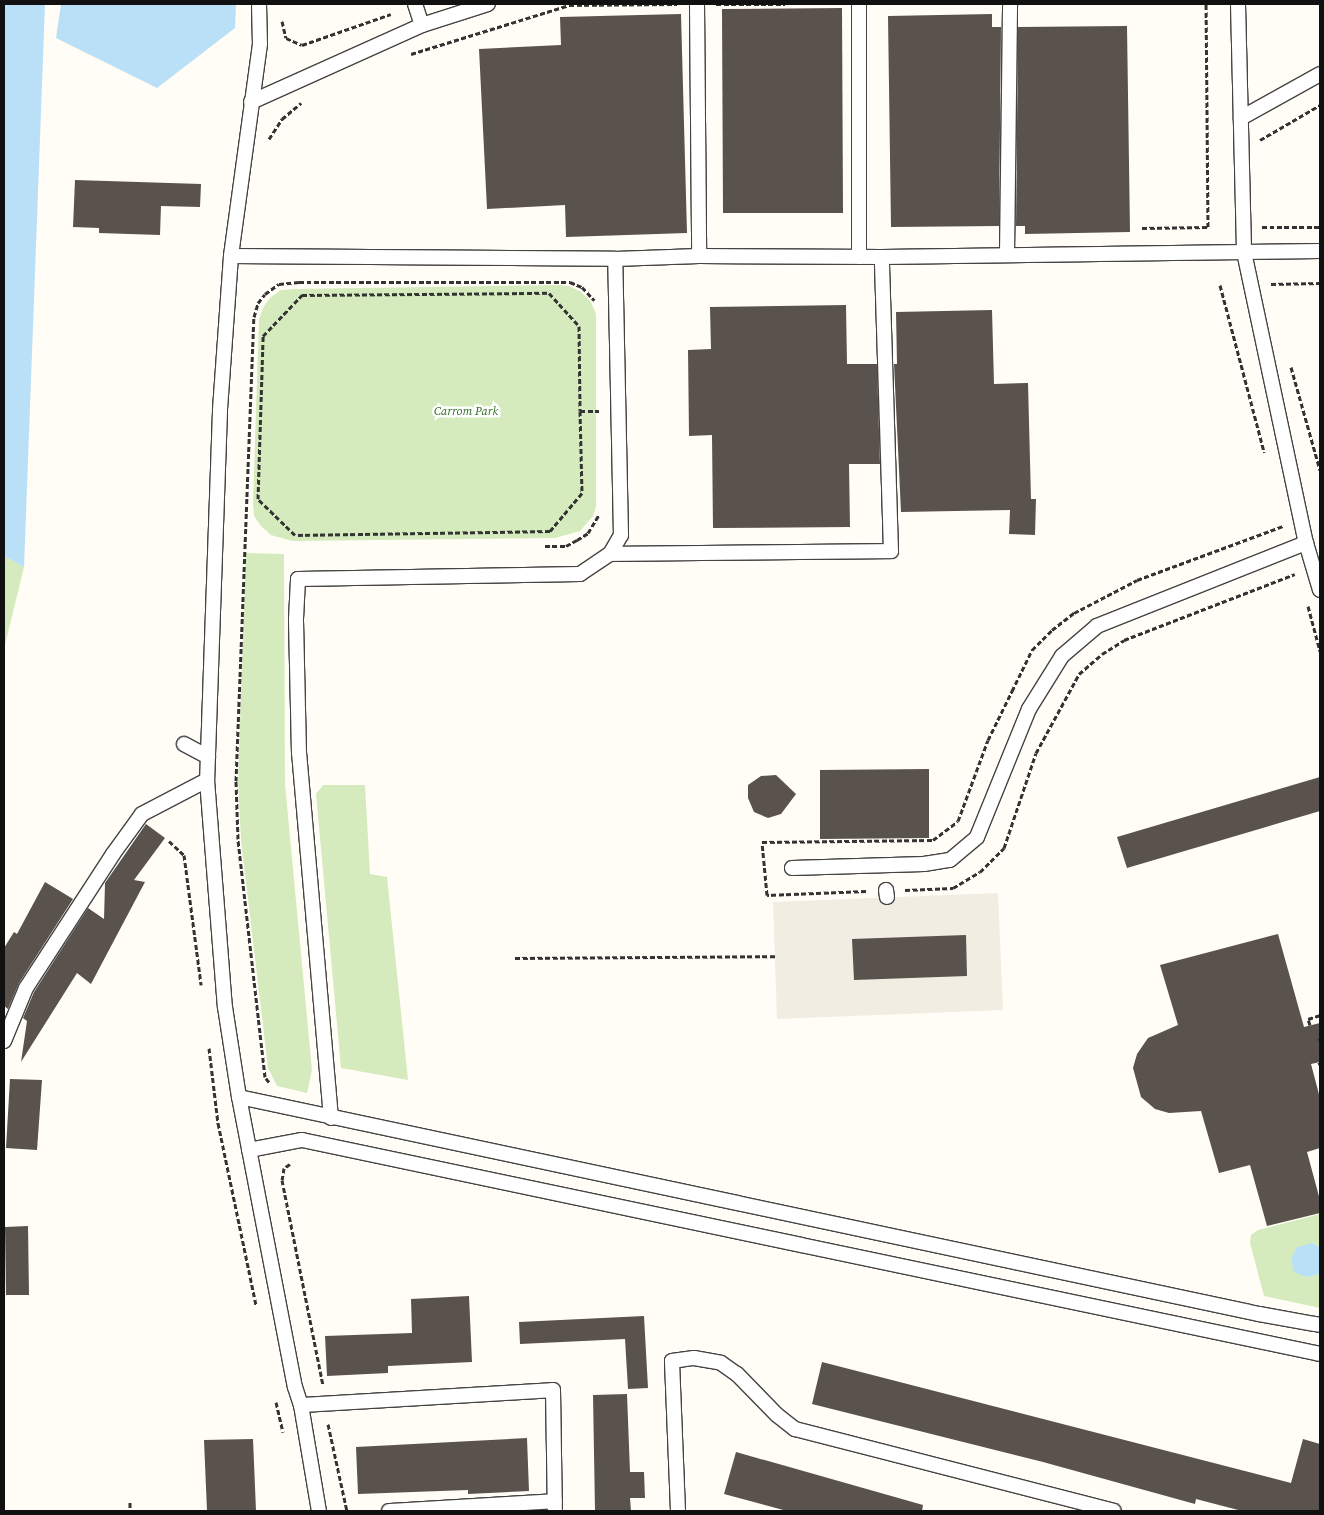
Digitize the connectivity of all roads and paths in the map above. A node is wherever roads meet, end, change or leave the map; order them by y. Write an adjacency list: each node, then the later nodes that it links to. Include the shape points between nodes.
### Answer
1 (259, 4): 15 (lane, via 260,44)
2 (488, 4): 11 (lane)
3 (697, 4): 4 (path); 12 (path, via 569,5); 27 (lane)
4 (785, 4)
5 (860, 4): 28 (lane)
6 (1010, 4): 25 (lane)
7 (1206, 4): 22 (path, via 1208,227)
8 (1238, 4): 17 (lane)
9 (415, 5): 10 (path, via 302,45 286,38); 11 (lane)
10 (281, 19)
11 (422, 25): 15 (lane)
12 (404, 56)
13 (1320, 74): 17 (lane)
14 (308, 98): 18 (path, via 282,119)
15 (251, 102): 26 (lane)
16 (1320, 105): 19 (path)
17 (1241, 118): 24 (lane)
18 (266, 142)
19 (1257, 142)
20 (1260, 218): 21 (path, via 1260,228)
21 (1320, 227)
22 (1142, 228)
23 (1320, 250): 24 (lane)
24 (1244, 252): 25 (lane); 41 (lane)
25 (1006, 255): 29 (lane)
26 (231, 256): 30 (lane); 49 (lane, via 220,411)
27 (699, 256): 28 (lane); 30 (lane)
28 (859, 257): 29 (lane)
29 (882, 257): 43 (lane, via 891,551)
30 (615, 259): 43 (lane, via 621,535)
31 (1320, 283): 32 (path, via 1268,284)
32 (1271, 293)
33 (596, 303): 58 (path, via 593,296 570,282 299,282 279,284 258,303 254,317 236,781 238,839 265,1077)
34 (1289, 358): 39 (path)
35 (600, 401): 37 (path)
36 (580, 411): 36 (path, via 579,326 549,293 302,295 263,336 258,499 295,536 550,531 582,493); 37 (path)
37 (600, 411): 38 (path)
38 (600, 420)
39 (1320, 470)
40 (601, 512): 42 (path, via 588,533 577,540 566,546)
41 (1306, 543): 45 (lane); 51 (lane, via 1097,626 1062,656 1029,709 977,837 950,860 924,864)
42 (545, 546)
43 (610, 554): 60 (lane, via 580,574 298,579 299,753)
44 (1299, 573): 52 (path, via 1124,640 1079,674 1036,753 1004,848 980,872 954,888 887,894)
45 (1320, 590)
46 (1306, 599): 47 (path)
47 (1320, 651)
48 (184, 744): 49 (lane)
49 (208, 757): 50 (lane)
50 (207, 780): 57 (lane, via 142,814 112,854 26,988); 59 (lane, via 225,1007)
51 (792, 868)
52 (767, 895)
53 (775, 956): 54 (path)
54 (515, 958)
55 (1320, 1015): 56 (path, via 1308,1019)
56 (1310, 1026)
57 (4, 1041)
58 (270, 1084)
59 (238, 1096): 60 (lane); 61 (lane)
60 (331, 1118): 63 (lane)
61 (249, 1150): 64 (lane, via 302,1140); 66 (lane)
62 (296, 1161): 65 (path, via 284,1168 282,1180)
63 (1320, 1325)
64 (1320, 1354)
65 (326, 1404): 66 (lane); 68 (lane, via 553,1390); 71 (path)
66 (300, 1405): 70 (lane)
67 (130, 1502): 69 (path)
68 (555, 1506): 72 (lane)
69 (130, 1511)
70 (319, 1511)
71 (347, 1511)
72 (389, 1511)
73 (678, 1511): 74 (lane, via 672,1361 694,1358 721,1363 737,1374 795,1429)
74 (1114, 1511)

